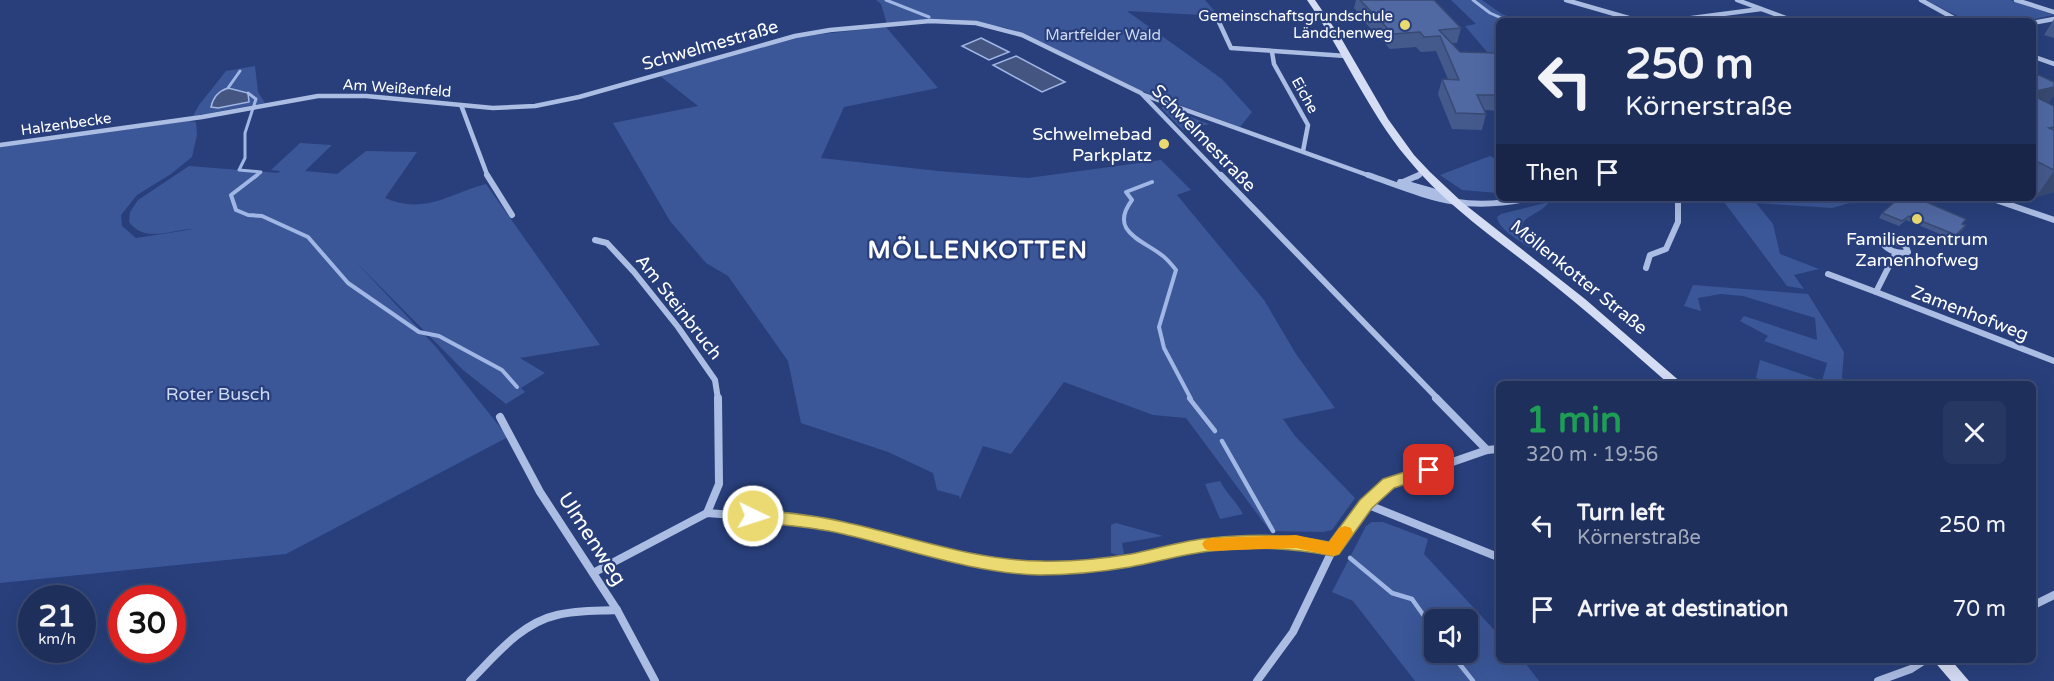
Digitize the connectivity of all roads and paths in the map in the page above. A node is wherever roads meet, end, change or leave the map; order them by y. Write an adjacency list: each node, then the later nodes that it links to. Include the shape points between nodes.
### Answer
1 (1311, 0): 16 (main road)
2 (1566, 0): 8 (street)
3 (1737, 0): 6 (street)
4 (1921, 0): 11 (street)
5 (2016, 0): 7 (street)
6 (1761, 9): 9 (street); 10 (street)
7 (2054, 12)
8 (1629, 18)
9 (1692, 18)
10 (1786, 18)
11 (1954, 18)
12 (2054, 19): 14 (street)
13 (1218, 20): 15 (street, via 1231,48)
14 (2036, 22)
15 (1272, 52): 16 (street); 23 (street, Eiche, via 1274,64 1308,125)
16 (1346, 56): 24 (main road, via 1385,122)
17 (2036, 57): 18 (street)
18 (2054, 64)
19 (1141, 93): 20 (street, Schwelmestraße, via 1022,35 976,23 930,21 795,36 535,106); 23 (street, Möllenkotter Straße); 44 (street, Schwelmestraße)
20 (460, 105): 21 (street, Am Weißenfeld, via 349,95 318,96); 33 (street, Am Weißenfeld, via 489,180)
21 (247, 109): 22 (street, Halzenbecke)
22 (0, 145)
23 (1303, 151): 25 (street, Möllenkotter Straße)
24 (1423, 170): 26 (street, Möllenkotter Straße, via 1418,176); 27 (main road)
25 (1388, 182): 26 (street, Möllenkotter Straße); 28 (street, Möllenkotter Straße)
26 (1400, 182): 27 (street, Möllenkotter Straße)
27 (1434, 187): 28 (street); 32 (main road)
28 (1420, 194): 32 (street, Möllenkotter Straße)
29 (1514, 201): 32 (street)
30 (1678, 201): 37 (street, via 1678,222 1666,249 1650,255)
31 (1997, 201): 34 (street)
32 (1460, 205): 41 (main road, Möllenkotter Straße)
33 (512, 215)
34 (2054, 220)
35 (596, 240): 46 (street, Am Steinbruch, via 608,243 634,272 714,380 719,403 719,484)
36 (1896, 252): 39 (street)
37 (1646, 268)
38 (1828, 274): 39 (street, Zamenhofweg)
39 (1876, 292): 40 (street, Zamenhofweg)
40 (2054, 361)
41 (1674, 381)
42 (500, 417): 49 (street, Ulmenweg, via 540,492)
43 (1496, 449): 44 (street)
44 (1487, 450): 45 (street, via 1389,483)
45 (1366, 504): 47 (street); 48 (street)
46 (707, 513): 47 (street, via 799,520 960,558 1039,568 1129,561 1210,544 1296,542); 49 (street)
47 (1333, 549): 57 (street, via 1293,632)
48 (1496, 556)
49 (593, 573): 52 (street, Ulmenweg)
50 (2054, 595): 51 (street)
51 (2036, 604)
52 (617, 610): 55 (street, via 555,615 532,625 502,648); 56 (street, Ulmenweg)
53 (1920, 663): 58 (street)
54 (1944, 663): 59 (main road)
55 (470, 681)
56 (655, 681)
57 (1257, 681)
58 (1878, 681)
59 (1961, 681)

